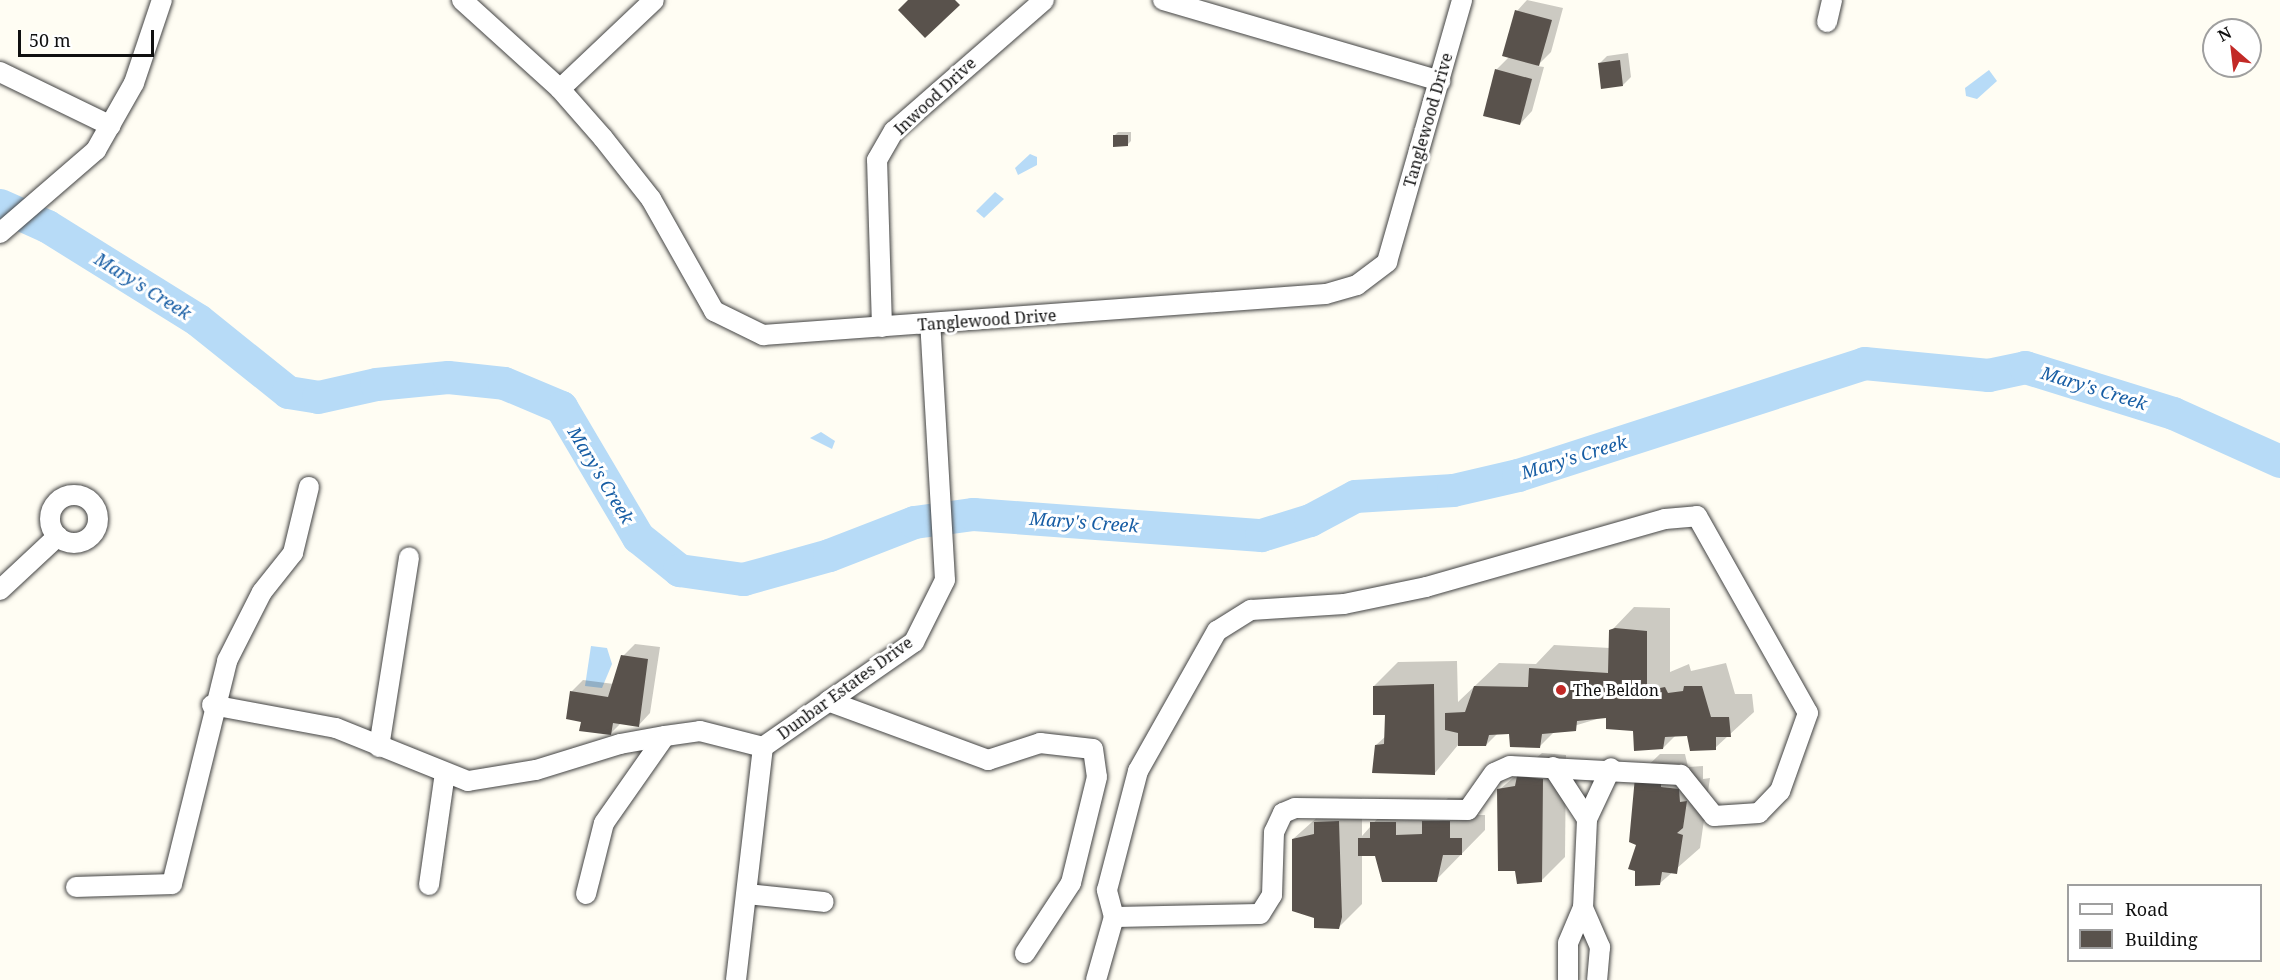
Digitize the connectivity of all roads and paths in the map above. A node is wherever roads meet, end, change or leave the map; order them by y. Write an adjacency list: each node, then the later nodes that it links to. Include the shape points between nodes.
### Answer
1 (162, 0): 12 (street, via 134,83)
2 (462, 0): 11 (street, Tanglewood Drive)
3 (654, 0): 11 (street)
4 (1044, 0): 15 (street, Inwood Drive, via 894,130 877,160)
5 (1162, 0): 10 (street)
6 (1462, 0): 10 (street, Tanglewood Drive)
7 (1832, 0): 8 (street)
8 (1827, 22)
9 (0, 72): 12 (street)
10 (1440, 81): 14 (street, Tanglewood Drive, via 1387,262 1357,285 1326,294)
11 (560, 88): 15 (street, Tanglewood Drive, via 651,199 714,311 763,335)
12 (111, 126): 13 (street, via 96,150)
13 (0, 233)
14 (930, 323): 15 (street, Tanglewood Drive); 20 (street, Dunbar Estates Drive, via 945,580 914,642)
15 (882, 327)
16 (309, 487): 21 (street, via 293,553 262,592 227,661)
17 (58, 536): 19 (street)
18 (409, 557): 23 (street)
19 (0, 590)
20 (828, 701): 24 (street, Dunbar Estates Drive); 36 (street, via 988,760 1040,743 1093,749 1097,777 1071,883)
21 (212, 705): 23 (street, via 336,728); 30 (street, via 172,884)
22 (665, 736): 24 (street, via 700,730); 27 (street, via 620,744 536,770 468,781); 31 (street, via 604,823)
23 (379, 747): 27 (street)
24 (763, 747): 32 (street, Dunbar Estates Drive)
25 (1553, 767): 26 (street); 28 (street); 35 (street, via 1510,766 1494,773 1468,810 1295,808 1275,823 1272,895 1260,914)
26 (1611, 768): 28 (street); 35 (street, via 1681,775 1714,816 1759,813 1780,791 1808,713 1697,516 1665,519 1426,587 1344,604 1251,610 1217,631 1166,714 1138,771 1107,890)
27 (445, 773): 29 (street)
28 (1587, 819): 34 (street)
29 (429, 885)
30 (76, 887)
31 (586, 894)
32 (747, 894): 33 (street); 37 (street, Dunbar Estates Drive)
33 (825, 902)
34 (1583, 908): 39 (street, via 1568,943); 40 (street, via 1600,947)
35 (1114, 917): 38 (street)
36 (1025, 953)
37 (736, 980)
38 (1096, 980)
39 (1568, 980)
40 (1597, 980)

